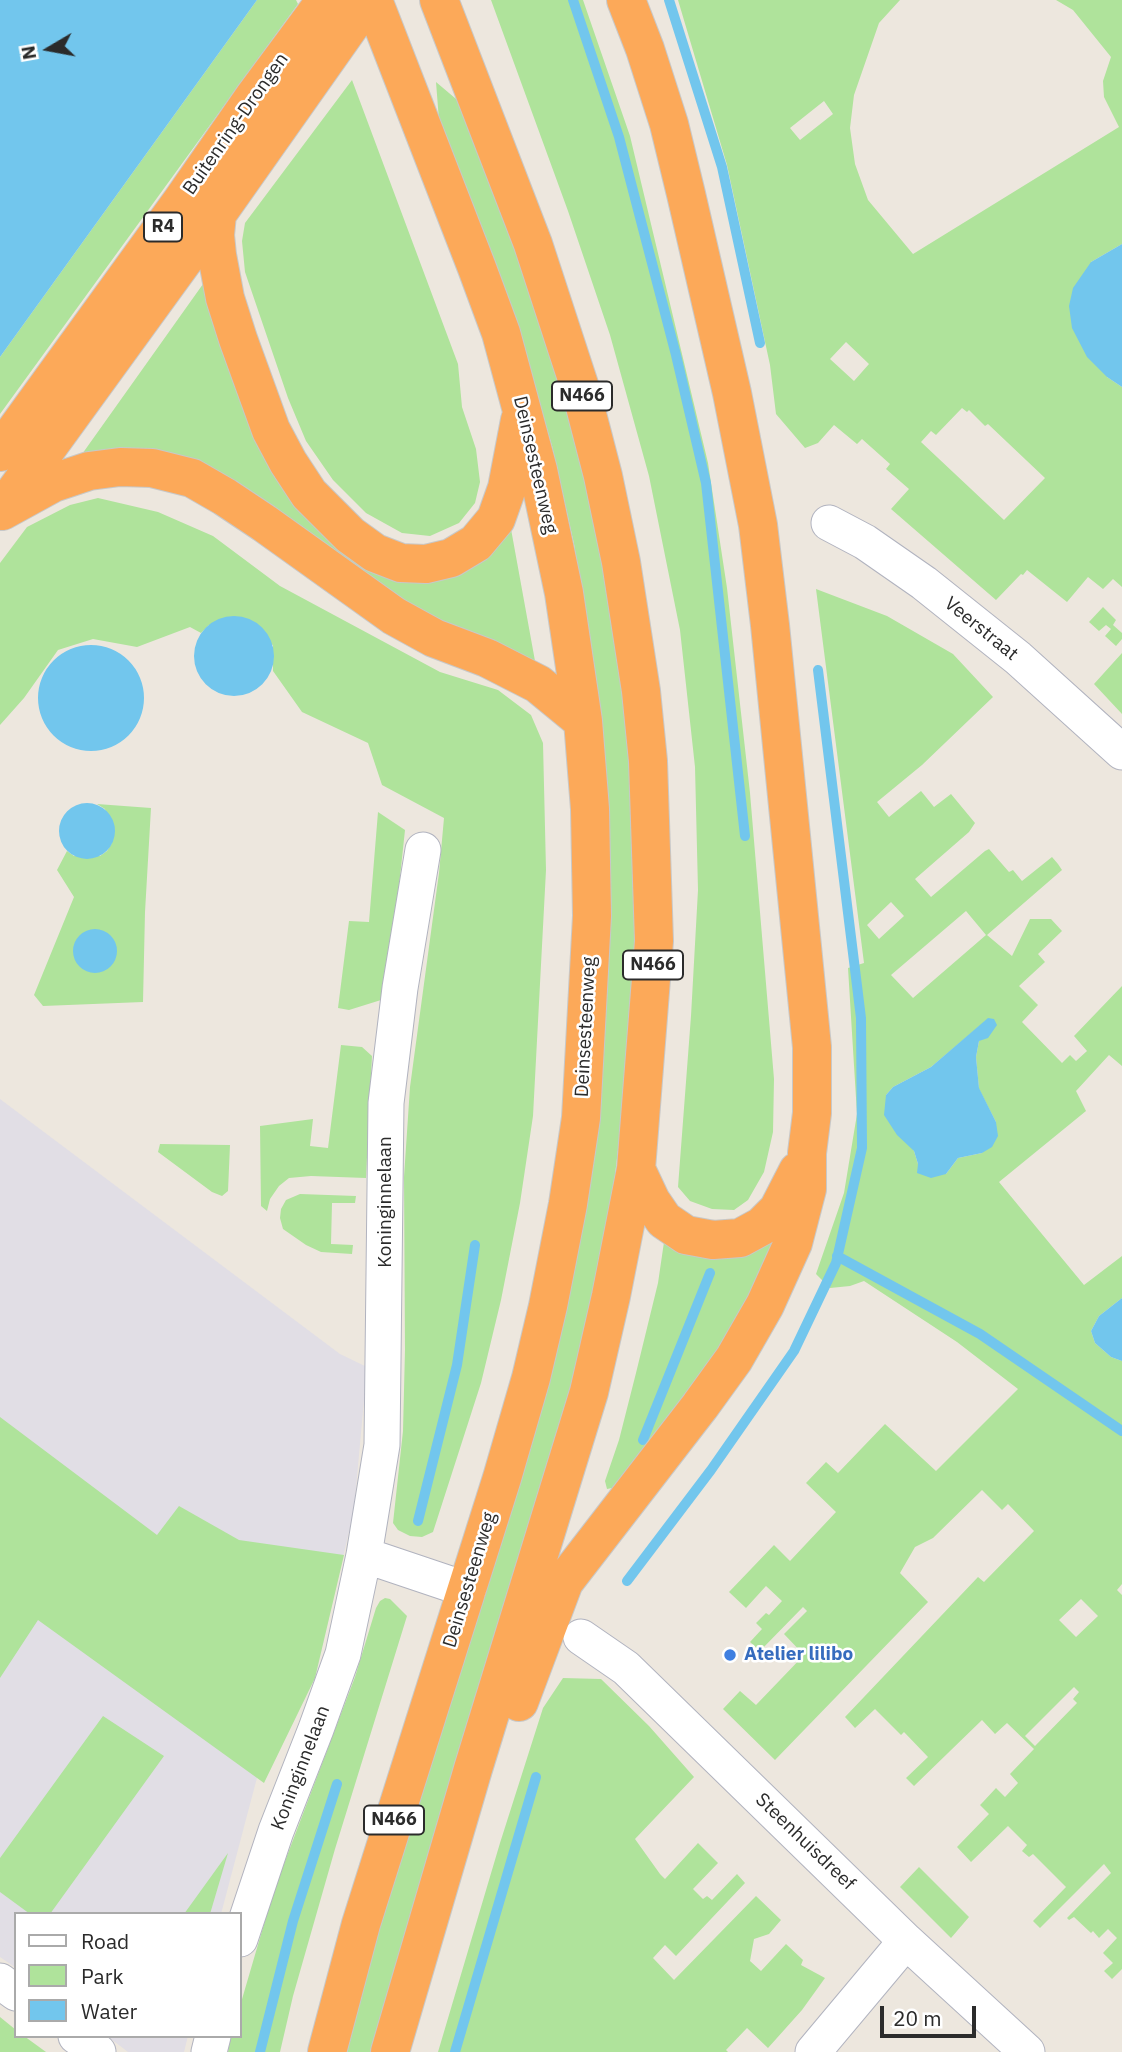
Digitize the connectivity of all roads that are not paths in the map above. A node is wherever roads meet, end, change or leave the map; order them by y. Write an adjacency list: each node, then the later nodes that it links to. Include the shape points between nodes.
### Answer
1 (326, 0): 7 (highway, Buitenring-Drongen / R4)
2 (370, 0): 5 (highway); 6 (highway, Deinsesteenweg / N466, via 496,320)
3 (439, 0): 14 (highway, N466, via 533,244 581,391 621,562 648,761 654,941)
4 (626, 0): 13 (highway, via 669,124 687,194 758,525 811,1047)
5 (217, 214): 6 (highway, via 215,235 225,298 271,430 309,494 375,553 401,563 426,564 451,558 476,543 496,519 507,488); 8 (highway)
6 (522, 408): 10 (highway, Deinsesteenweg / N466, via 564,593)
7 (0, 453)
8 (1, 512): 10 (highway, via 53,483 89,471 152,468 192,478 225,496 394,616 538,684)
9 (829, 523): 11 (street, Veerstraat, via 925,583 1018,658)
10 (583, 721): 16 (highway, Deinsesteenweg / N466, via 592,916 581,1118 566,1217 531,1378)
11 (1122, 752)
12 (422, 850): 15 (street, Koninginnelaan, via 387,1103 382,1445)
13 (807, 1153): 14 (highway, via 778,1210 740,1238 686,1235 664,1220); 18 (highway, via 807,1189 793,1243 765,1305 734,1359 564,1582 508,1731)
14 (636, 1169): 18 (highway, N466, via 589,1392)
15 (364, 1555): 16 (street); 19 (street, Koninginnelaan, via 343,1654)
16 (468, 1590): 23 (highway, Deinsesteenweg / N466, via 361,1924)
17 (581, 1637): 20 (street, Steenhuisdreef, via 626,1668)
18 (473, 1769): 24 (highway, N466)
19 (242, 1933)
20 (906, 1941): 25 (street); 26 (street, Steenhuisdreef)
21 (79, 2038): 22 (street)
22 (98, 2052)
23 (327, 2052)
24 (390, 2052)
25 (813, 2052)
26 (1027, 2052)

